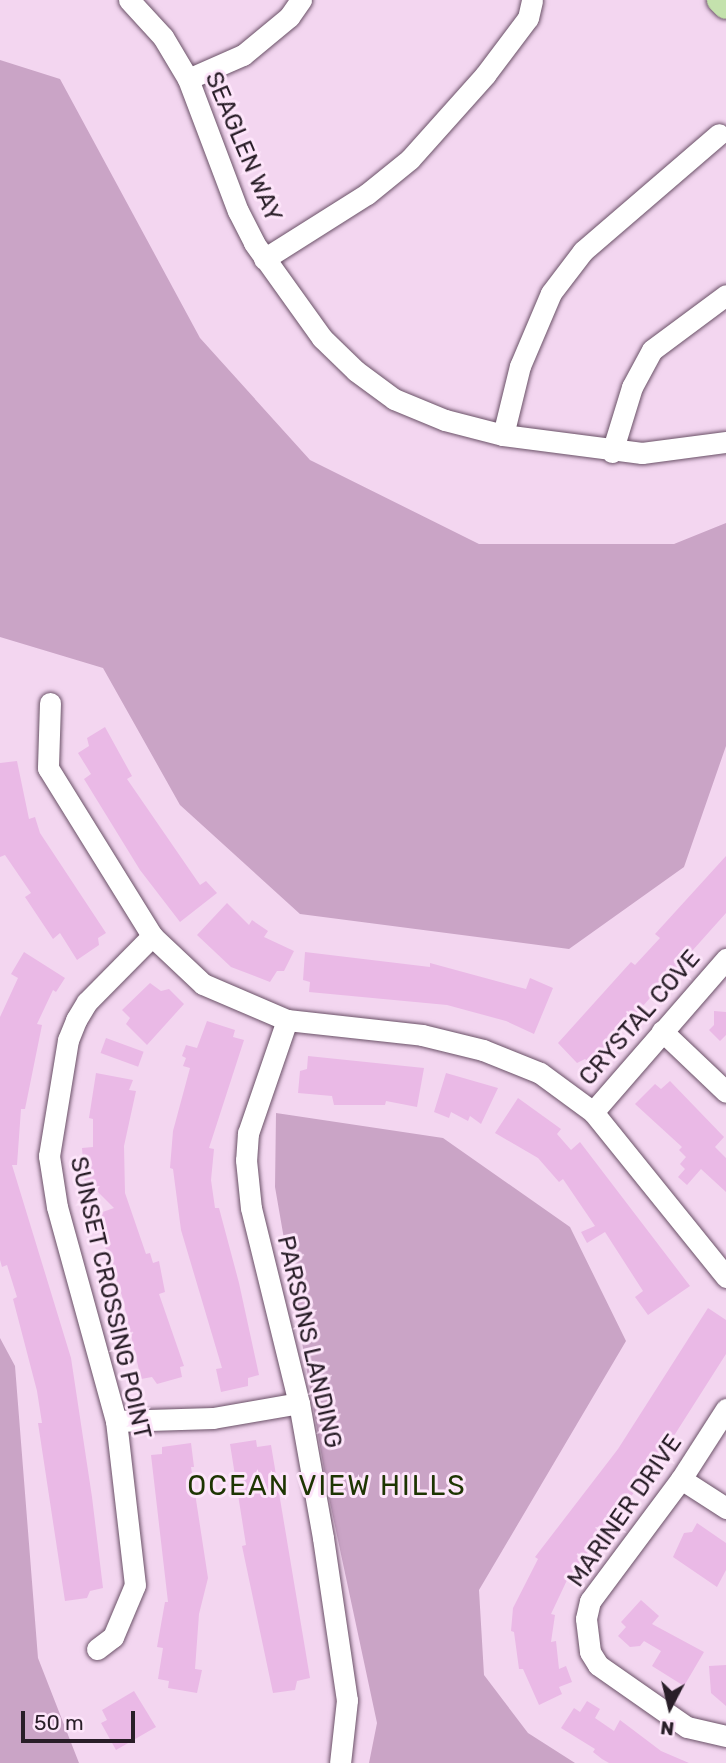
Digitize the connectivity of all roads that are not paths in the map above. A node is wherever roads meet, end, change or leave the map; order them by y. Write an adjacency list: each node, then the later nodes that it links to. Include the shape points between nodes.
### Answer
1 (301, 0): 6 (street, via 289,17 243,55)
2 (533, 0): 8 (street, via 528,18 485,75 410,159 367,194)
3 (720, 0): 5 (main road)
4 (132, 1): 6 (street, SEAGLEN WAY, via 163,37)
5 (726, 6)
6 (188, 79): 8 (street, SEAGLEN WAY, via 237,211)
7 (719, 134): 10 (street, via 583,251 551,293 520,366)
8 (264, 259): 10 (street, SEAGLEN WAY, via 322,338 356,372 394,399 446,420)
9 (726, 295): 12 (street, via 652,350 632,387)
10 (503, 435): 12 (street, SEAGLEN WAY)
11 (726, 442): 12 (street, SEAGLEN WAY, via 681,451)
12 (612, 452)
13 (50, 703): 14 (street, via 48,768)
14 (152, 936): 16 (street, via 203,984); 23 (street, SUNSET CROSSING POINT, via 87,1002 76,1020 68,1040 49,1156 57,1207)
15 (726, 959): 17 (street, CRYSTAL COVE)
16 (287, 1020): 19 (street, via 412,1033 466,1045 540,1073); 21 (street, PARSONS LANDING, via 248,1133 246,1160 251,1208)
17 (662, 1031): 18 (street); 19 (street, CRYSTAL COVE)
18 (726, 1092)
19 (593, 1112): 20 (street)
20 (726, 1277)
21 (299, 1403): 23 (street, via 213,1418); 28 (street, PARSONS LANDING, via 347,1700)
22 (726, 1409): 24 (street, MARINER DRIVE)
23 (116, 1421): 26 (street, SUNSET CROSSING POINT, via 135,1585 113,1637)
24 (681, 1479): 25 (street); 27 (street, MARINER DRIVE, via 590,1601 587,1637 598,1665 640,1698 687,1727)
25 (726, 1508)
26 (97, 1649)
27 (726, 1737)
28 (340, 1763)

